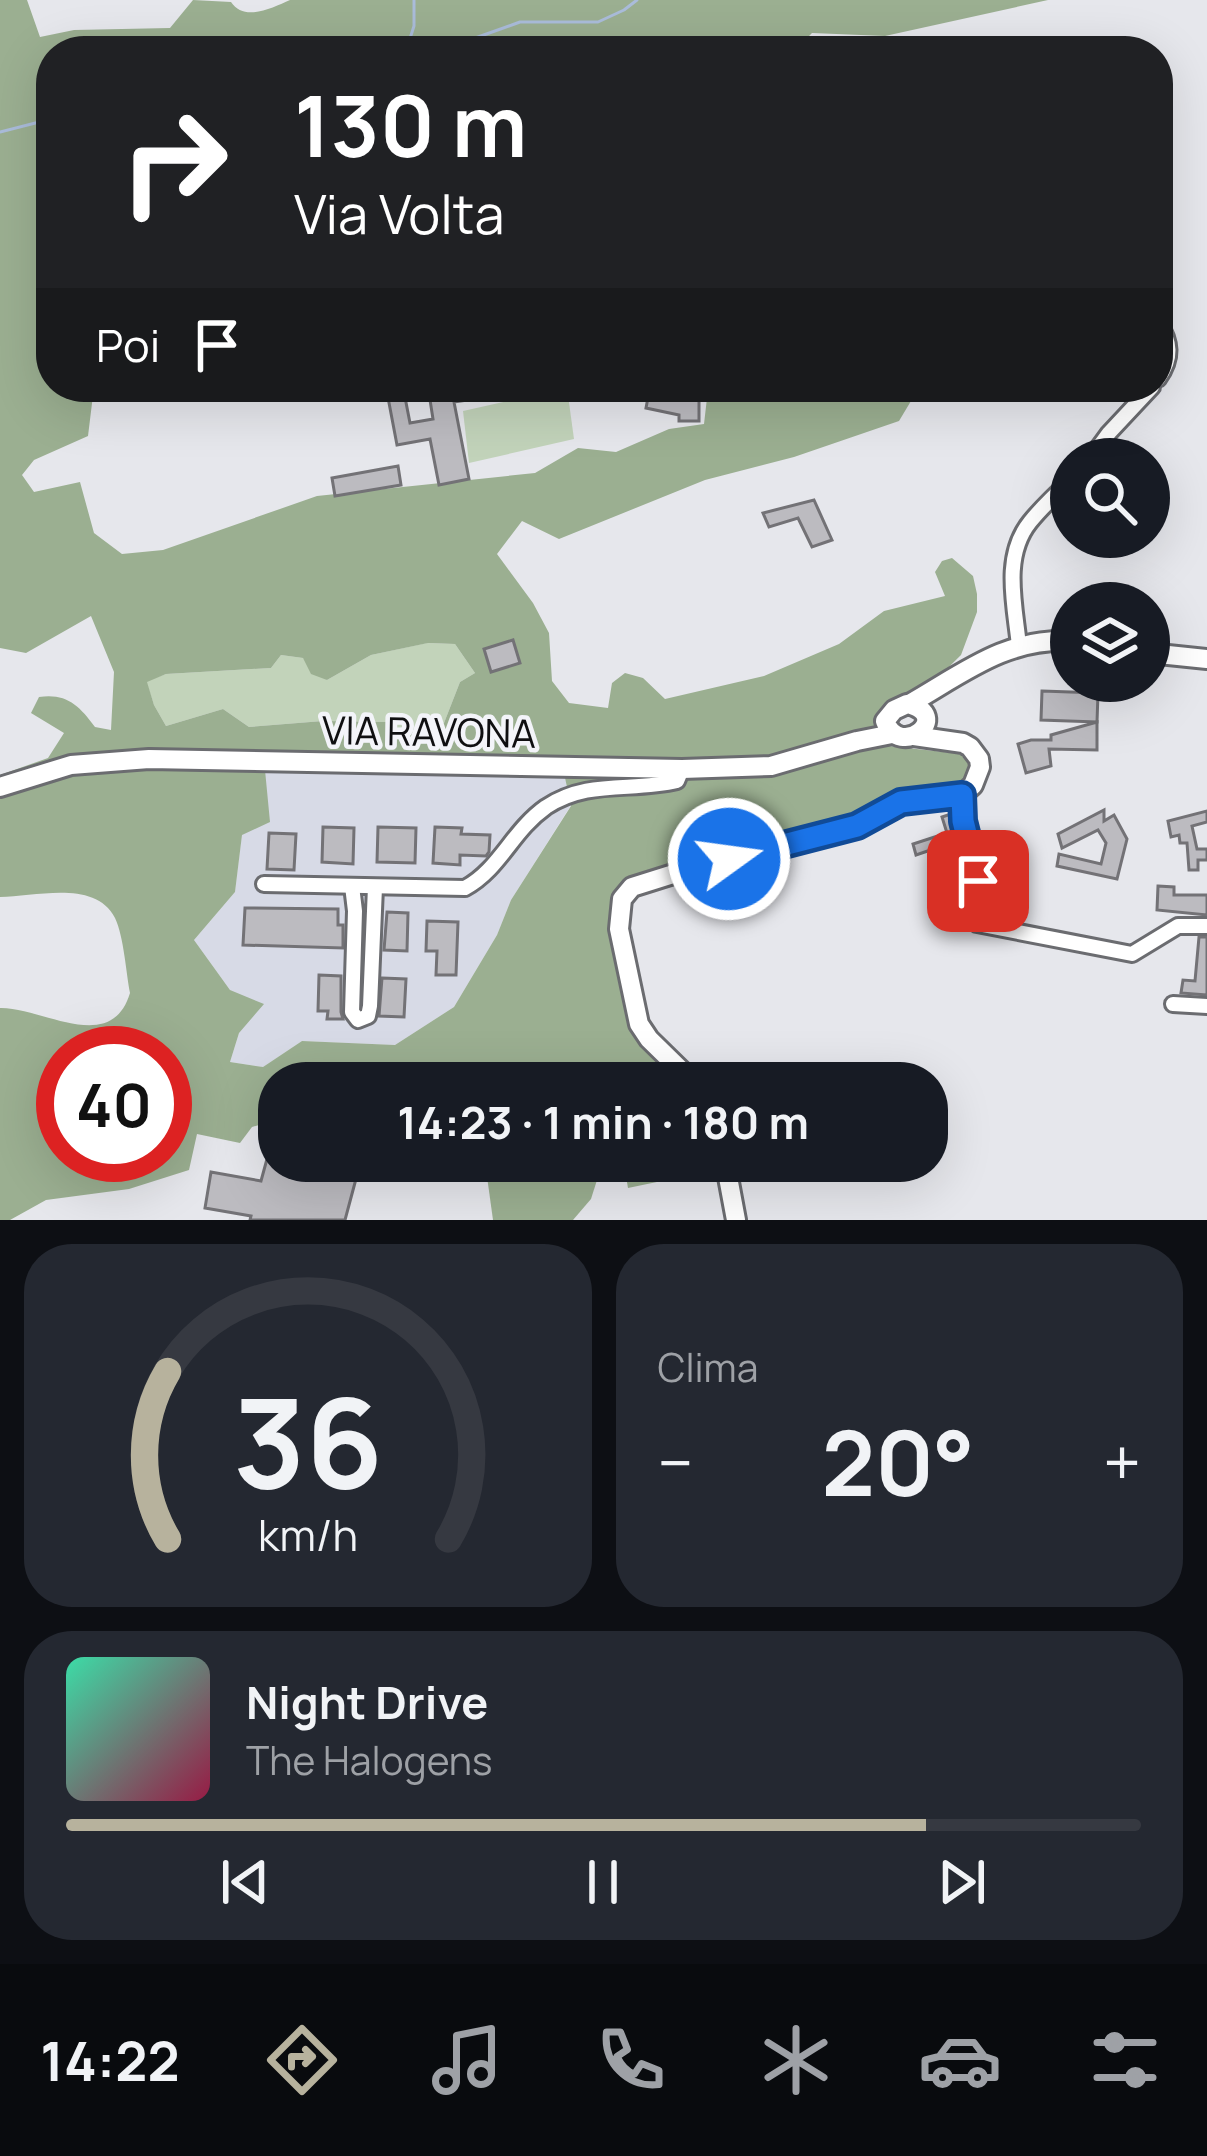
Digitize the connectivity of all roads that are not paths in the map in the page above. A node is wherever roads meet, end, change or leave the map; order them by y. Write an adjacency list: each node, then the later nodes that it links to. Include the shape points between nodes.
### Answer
1 (1138, 402): 2 (street)
2 (1105, 438)
3 (1050, 501): 5 (street, via 1013,555)
4 (1050, 640): 5 (street)
5 (1019, 646): 8 (street, via 950,681)
6 (1170, 655): 7 (street)
7 (1207, 659)
8 (923, 723): 9 (street, via 902,737); 9 (street, VIA RAVONA, via 894,710); 12 (street, via 980,759)
9 (888, 728): 10 (street, VIA RAVONA, via 771,766)
10 (682, 770): 11 (street, VIA RAVONA, via 149,759 71,765); 15 (street, via 677,782 566,796 516,833 465,888)
11 (0, 787)
12 (962, 795): 16 (street, via 978,881 953,900 977,924 1132,954 1178,926); 21 (street, via 901,802 857,826 632,887 622,899 620,929 639,1024)
13 (263, 884): 14 (street)
14 (352, 886): 15 (street); 17 (street)
15 (375, 887): 18 (street)
16 (1207, 926)
17 (354, 969): 18 (street); 18 (street, via 358,1021 368,1016)
18 (371, 970)
19 (1173, 1004): 20 (street)
20 (1207, 1006)
21 (673, 1062)
22 (729, 1182): 23 (street)
23 (736, 1220)

